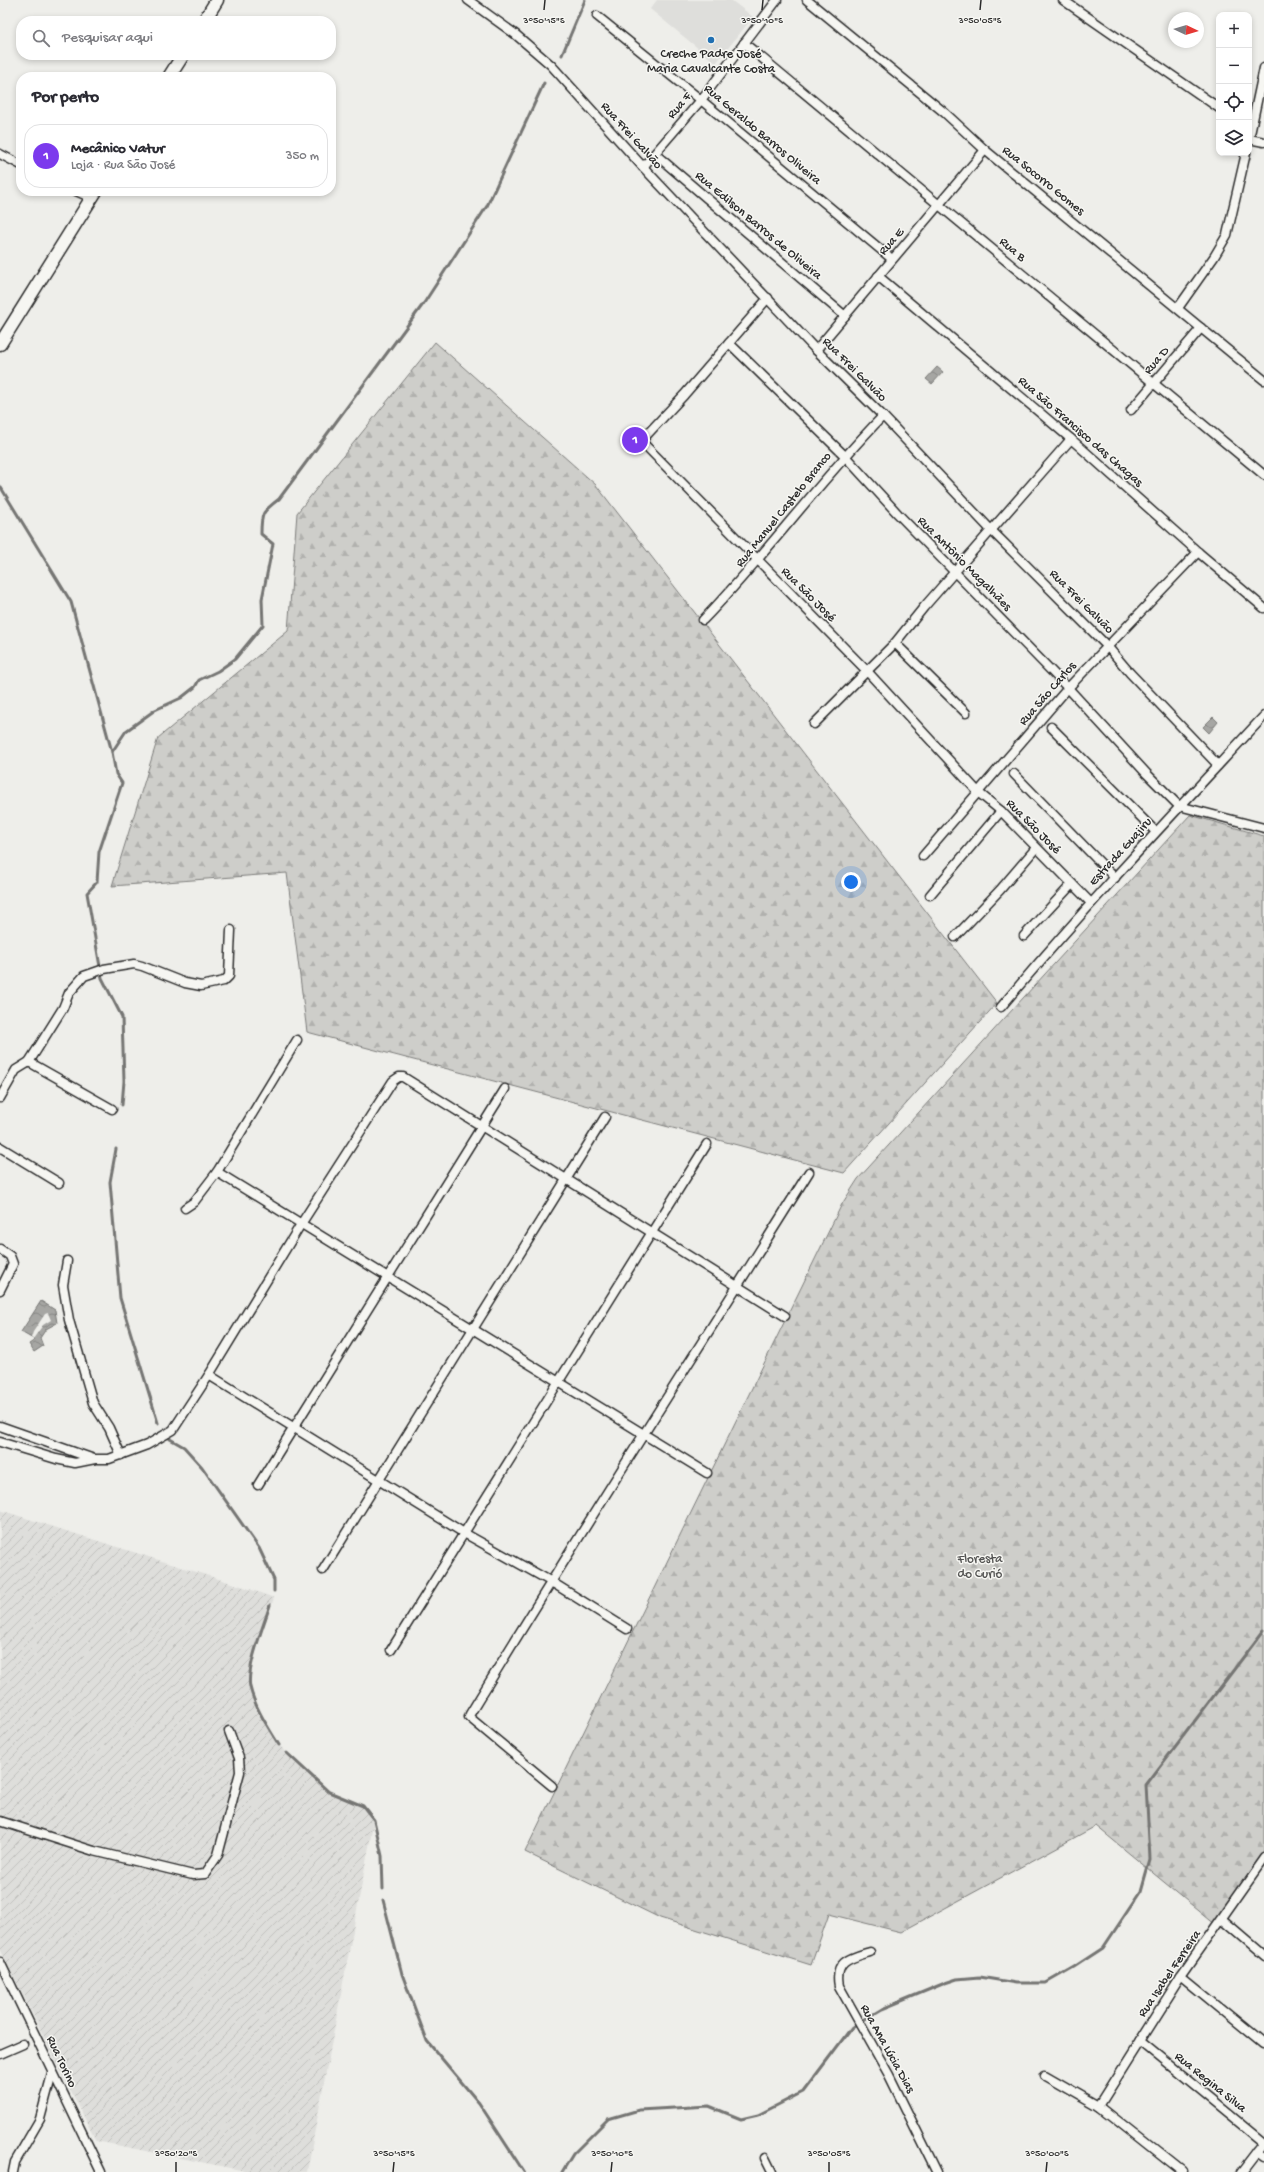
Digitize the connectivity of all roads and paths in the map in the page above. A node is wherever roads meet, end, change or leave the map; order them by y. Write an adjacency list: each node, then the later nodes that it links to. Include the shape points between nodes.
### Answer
1 (217, 0): 6 (street)
2 (468, 0): 23 (street, Rua Frei Galvão, via 551,65)
3 (777, 0): 8 (street, Rua F)
4 (807, 0): 18 (street, Rua Socorro Gomes)
5 (1063, 0): 14 (street)
6 (207, 16)
7 (597, 16): 13 (street, Rua Geraldo Barros Oliveira)
8 (744, 44): 13 (street, Rua F); 25 (street, Rua B)
9 (180, 60): 11 (street)
10 (1264, 68): 12 (street)
11 (172, 72)
12 (1262, 89): 15 (street)
13 (701, 100): 20 (street, Rua F); 26 (street, Rua Geraldo Barros Oliveira)
14 (1216, 106)
15 (1252, 122)
16 (1252, 140): 17 (street)
17 (1264, 142)
18 (985, 150): 25 (street, Rua E); 29 (street, Rua Socorro Gomes)
19 (0, 154): 22 (street)
20 (655, 154): 23 (street, Rua F); 30 (street, Rua Edilson Barros de Oliveira)
21 (1245, 156): 29 (street, via 1227,234)
22 (16, 162)
23 (643, 167): 28 (street, Rua Frei Galvão)
24 (93, 196): 33 (street)
25 (940, 205): 26 (street, Rua E); 36 (street, Rua B)
26 (892, 259): 27 (street, Rua E)
27 (878, 276): 30 (street, Rua E); 39 (street, Rua São Francisco das Chagas)
28 (768, 298): 32 (street, Rua São José); 34 (street, Rua Frei Galvão)
29 (1178, 308): 31 (street, Rua Socorro Gomes)
30 (845, 316): 34 (street, Rua E)
31 (1201, 328): 35 (street, Rua Socorro Gomes); 36 (street, Rua D)
32 (729, 343): 40 (street, Rua Antônio Magalhães); 44 (street, Rua São José, via 641,441)
33 (0, 344)
34 (816, 350): 38 (street, Rua Frei Galvão)
35 (1264, 380)
36 (1153, 384): 37 (street, Rua D); 41 (street, Rua B)
37 (1131, 410)
38 (883, 416): 40 (street, Rua Manuel Castelo Branco); 42 (street, Rua Frei Galvão)
39 (1071, 439): 42 (street); 43 (street, Rua São Francisco das Chagas)
40 (844, 455): 44 (street, Rua Manuel Castelo Branco); 45 (street, Rua Antônio Magalhães)
41 (1264, 475)
42 (991, 530): 45 (street); 49 (street, Rua Frei Galvão)
43 (1198, 552): 46 (street, Rua São Francisco das Chagas); 49 (street, Rua São Carlos)
44 (757, 561): 47 (street, Rua Manuel Castelo Branco); 50 (street, Rua São José)
45 (956, 573): 48 (street); 51 (street, Rua Antônio Magalhães)
46 (1264, 608)
47 (704, 620)
48 (895, 643): 50 (street); 52 (street)
49 (1107, 646): 51 (street, Rua São Carlos); 56 (street, Rua Frei Galvão)
50 (866, 670): 54 (street); 58 (street, Rua São José)
51 (1068, 688): 58 (street, Rua São Carlos); 59 (street, Rua Antônio Magalhães)
52 (966, 713)
53 (1264, 716): 56 (street, Estrada Guajiru)
54 (814, 724)
55 (1051, 727): 62 (street)
56 (1218, 765): 59 (street, Estrada Guajiru)
57 (1014, 774): 65 (street)
58 (979, 793): 60 (street, Rua São José); 64 (street, Rua São Carlos)
59 (1179, 806): 61 (street); 62 (street, Estrada Guajiru)
60 (1001, 811): 63 (street, Rua São José); 67 (street)
61 (1264, 828)
62 (1155, 832): 65 (street, Estrada Guajiru)
63 (1036, 848): 66 (street, Rua São José); 70 (street)
64 (923, 856)
65 (1115, 878): 68 (street, Estrada Guajiru)
66 (1072, 884): 68 (street, Rua São José); 71 (street)
67 (930, 895)
68 (1091, 903): 72 (street, Estrada Guajiru)
69 (230, 930): 74 (street, via 229,976 224,981 208,985 193,984 134,964 100,970 84,976 69,992 63,1008)
70 (955, 936)
71 (1024, 936)
72 (1001, 1007)
73 (297, 1040): 82 (street)
74 (29, 1062): 76 (street, via 16,1070); 77 (street)
75 (505, 1089): 79 (street)
76 (0, 1098)
77 (112, 1109)
78 (605, 1117): 84 (street)
79 (481, 1127): 84 (street); 87 (street, via 403,1078 396,1078); 91 (street)
80 (707, 1144): 88 (street)
81 (0, 1147): 85 (street)
82 (217, 1172): 86 (street, via 194,1202); 87 (street)
83 (809, 1172): 92 (street)
84 (567, 1180): 88 (street); 95 (street)
85 (59, 1183)
86 (185, 1208)
87 (301, 1224): 91 (street); 96 (street)
88 (652, 1233): 92 (street); 97 (street)
89 (0, 1249): 93 (street, via 12,1260 13,1267)
90 (67, 1261): 102 (street, via 65,1302 93,1404 109,1428)
91 (388, 1277): 95 (street); 99 (street)
92 (737, 1286): 94 (street); 100 (street)
93 (0, 1290)
94 (785, 1316)
95 (473, 1329): 97 (street); 105 (street)
96 (209, 1375): 99 (street); 102 (street, via 173,1430 164,1437)
97 (559, 1382): 100 (street); 107 (street)
98 (0, 1426): 103 (street)
99 (294, 1427): 105 (street); 106 (street)
100 (645, 1434): 104 (street); 109 (street)
101 (0, 1442): 103 (street, via 69,1462)
102 (121, 1455): 103 (street, via 109,1459)
103 (95, 1459)
104 (707, 1473)
105 (379, 1480): 107 (street); 108 (street)
106 (258, 1485)
107 (464, 1533): 109 (street); 111 (street)
108 (323, 1570)
109 (550, 1581): 110 (street); 113 (street, via 469,1717)
110 (627, 1629)
111 (391, 1650)
112 (229, 1731): 114 (street, via 239,1758 240,1772 218,1855 205,1874 193,1875 94,1852)
113 (552, 1786)
114 (0, 1821)
115 (1264, 1858): 116 (street, Rua Isabel Ferreira)
116 (1222, 1919): 118 (street); 120 (street, Rua Isabel Ferreira)
117 (870, 1952): 136 (street, Rua Ana Lúcia Dias, via 844,1962 838,1972 839,1986 889,2075)
118 (1264, 1955)
119 (0, 1962): 125 (street, Rua Torino)
120 (1181, 1976): 121 (street, Rua Isabel Ferreira); 123 (street)
121 (1140, 2041): 127 (street, Rua Isabel Ferreira); 128 (street, Rua Regina Silva)
122 (22, 2044): 124 (street)
123 (1264, 2044)
124 (0, 2054)
125 (52, 2074): 133 (street, via 40,2119 15,2162); 134 (street, Rua Torino)
126 (1045, 2074): 127 (street)
127 (1099, 2106): 132 (street)
128 (1264, 2142): 129 (street)
129 (1257, 2151): 130 (street); 137 (street)
130 (1264, 2156)
131 (766, 2158): 135 (street)
132 (1178, 2171)
133 (13, 2172)
134 (101, 2172)
135 (772, 2172)
136 (937, 2172)
137 (1240, 2172)

